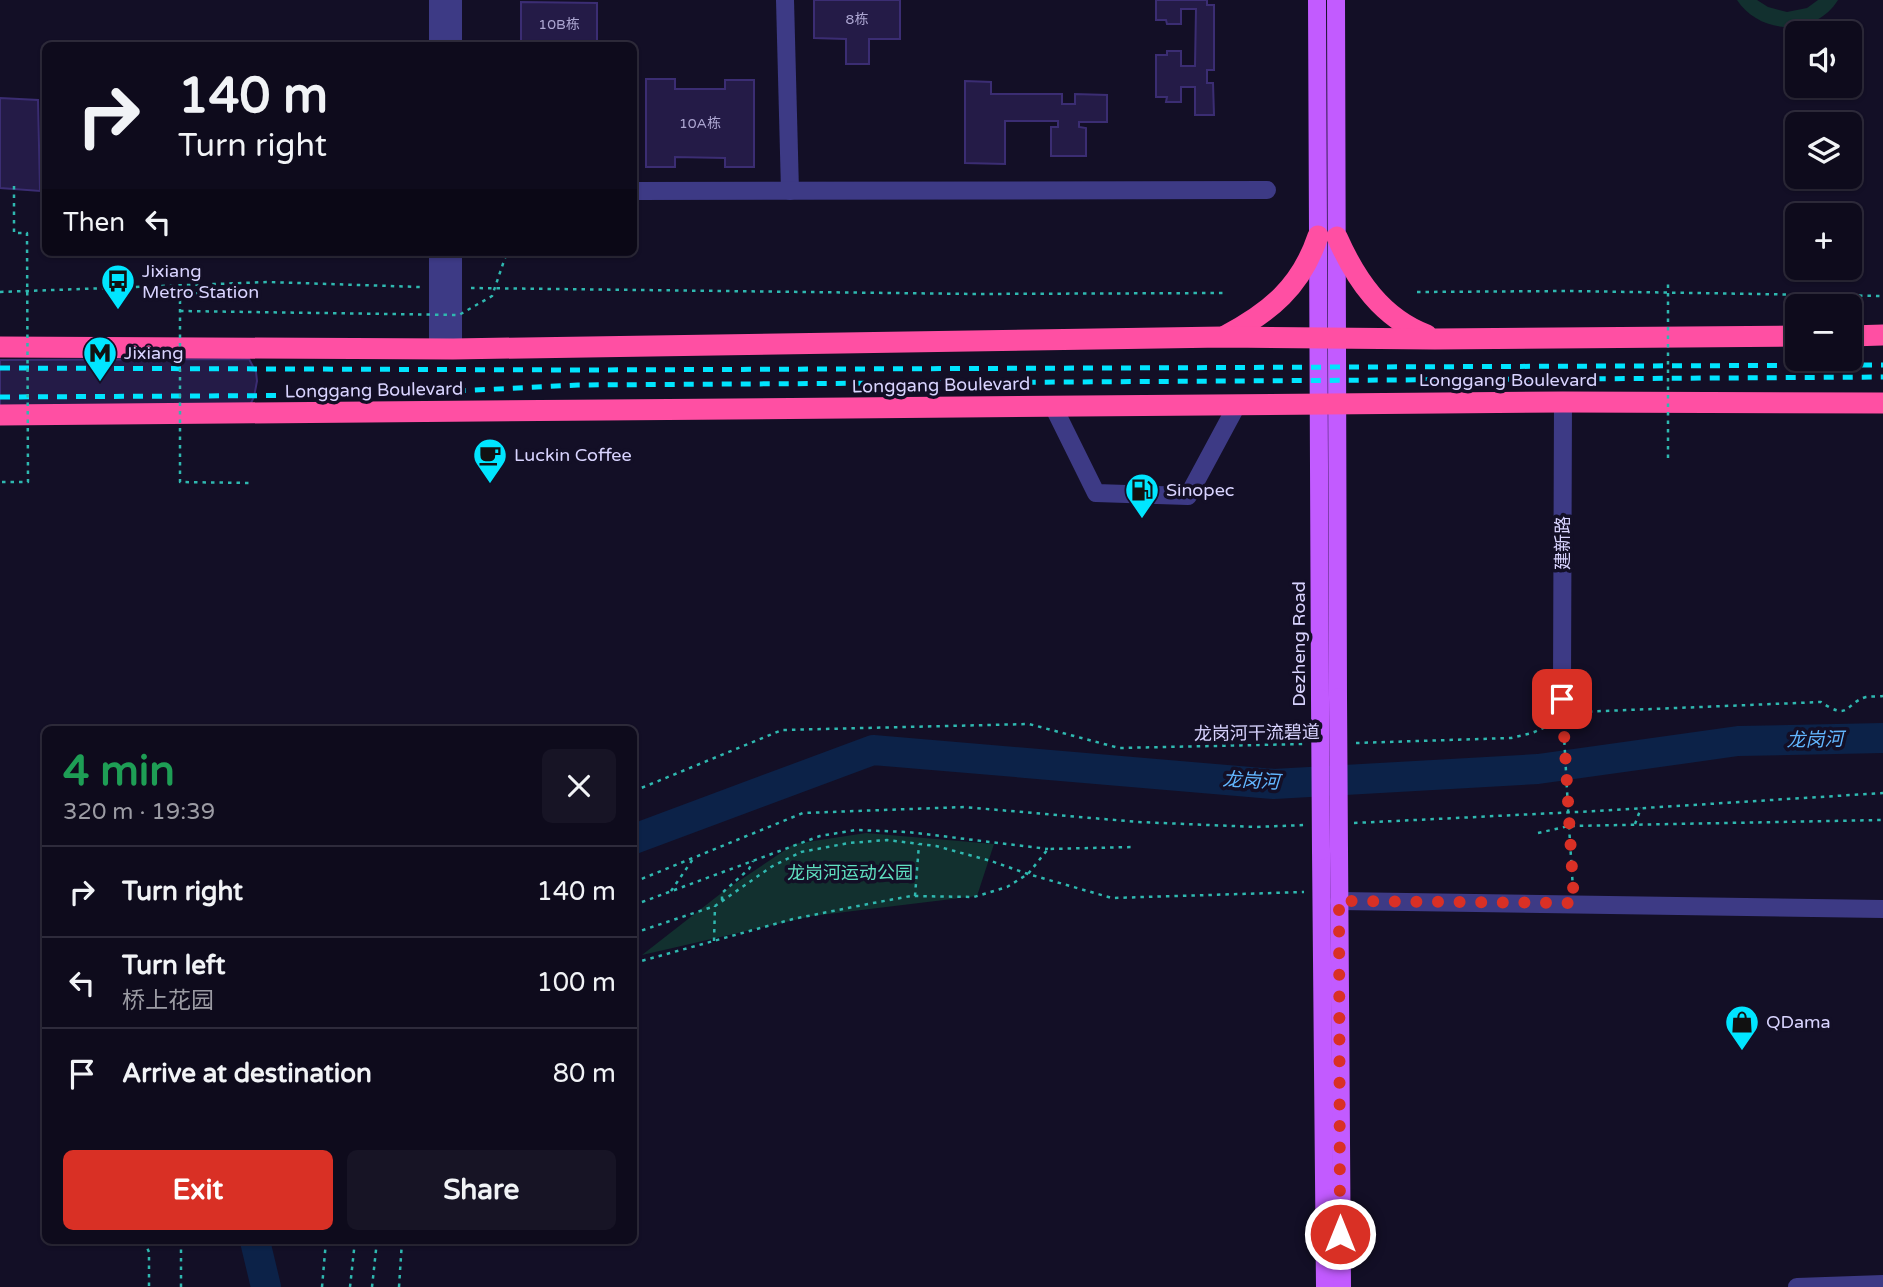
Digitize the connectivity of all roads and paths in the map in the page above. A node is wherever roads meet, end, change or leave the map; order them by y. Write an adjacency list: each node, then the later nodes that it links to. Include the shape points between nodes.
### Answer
1 (438, 0): 6 (street)
2 (453, 0): 7 (street)
3 (785, 0): 11 (street)
4 (1317, 0): 12 (main road)
5 (1336, 0): 12 (main road)
6 (438, 42)
7 (453, 42)
8 (14, 184): 39 (path, bridge, via 14,233 27,233 28,482)
9 (1266, 190): 11 (street)
10 (637, 191): 11 (street)
11 (790, 191)
12 (1327, 237): 27 (highway, via 1280,299); 28 (main road); 29 (highway, via 1381,306 1413,330)
13 (439, 256): 17 (street)
14 (452, 256): 17 (street)
15 (507, 256): 23 (path, bridge, via 492,296 459,314)
16 (1668, 282): 38 (path, bridge)
17 (445, 288): 18 (path, via 268,282); 20 (path); 31 (street)
18 (0, 292)
19 (1417, 292): 22 (path)
20 (1224, 293)
21 (248, 294): 23 (path, bridge, via 180,293)
22 (1883, 296)
23 (180, 311): 40 (path, bridge, via 180,482)
24 (1862, 335): 25 (highway)
25 (1883, 335)
26 (1785, 336): 29 (highway)
27 (1223, 337): 28 (highway); 31 (highway)
28 (1328, 337): 29 (highway); 34 (main road)
29 (1435, 339)
30 (0, 347): 31 (highway)
31 (445, 349)
32 (1563, 402): 33 (highway, Longgang Boulevard); 34 (highway, Longgang Boulevard); 41 (street, 建新路)
33 (1883, 403)
34 (1328, 404): 35 (highway, Longgang Boulevard); 57 (main road, bridge)
35 (1237, 405): 36 (highway, Longgang Boulevard); 36 (street, via 1188,496 1096,493)
36 (1053, 406): 37 (highway, Longgang Boulevard)
37 (0, 415)
38 (1668, 458)
39 (2, 482)
40 (249, 482)
41 (1562, 691): 52 (path, bridge)
42 (1883, 696): 43 (path, via 1864,697 1849,709 1833,711 1821,702 1579,712 1511,738)
43 (1357, 743)
44 (1315, 744): 45 (path, 龙岗河干流碧道, via 1119,748 1030,724 782,730)
45 (637, 790)
46 (1883, 793): 47 (path)
47 (1641, 808): 49 (path); 50 (path)
48 (1883, 820): 50 (path)
49 (1350, 823)
50 (1635, 824): 52 (path)
51 (1310, 825): 58 (path, via 1138,822 964,807 803,813)
52 (1569, 825): 53 (path); 67 (path)
53 (1538, 833)
54 (919, 844): 60 (path); 64 (path); 66 (path, via 887,840 801,852)
55 (1134, 847): 56 (path)
56 (1048, 849): 59 (path, via 856,830 820,836); 60 (path)
57 (1330, 850): 62 (main road); 65 (main road)
58 (694, 859): 61 (path); 63 (path)
59 (753, 861): 63 (path); 66 (path, via 722,893)
60 (1028, 874): 62 (path, via 1112,898); 64 (path, via 1007,887 974,897)
61 (637, 880)
62 (1321, 891): 87 (main road)
63 (669, 893): 68 (path)
64 (915, 896): 72 (path, via 793,919)
65 (1339, 901): 67 (street); 88 (main road)
66 (722, 902): 69 (path)
67 (1574, 903): 70 (street)
68 (637, 904)
69 (715, 906): 71 (path); 72 (path)
70 (1883, 909)
71 (637, 932)
72 (714, 941): 73 (path)
73 (637, 962)
74 (145, 1244): 81 (path)
75 (181, 1244): 82 (path)
76 (326, 1244): 83 (path)
77 (355, 1244): 84 (path)
78 (377, 1244): 85 (path)
79 (402, 1244): 86 (path)
80 (1883, 1284): 89 (street)
81 (149, 1287)
82 (181, 1287)
83 (322, 1287)
84 (350, 1287)
85 (372, 1287)
86 (399, 1287)
87 (1325, 1287)
88 (1342, 1287)
89 (1797, 1287)

